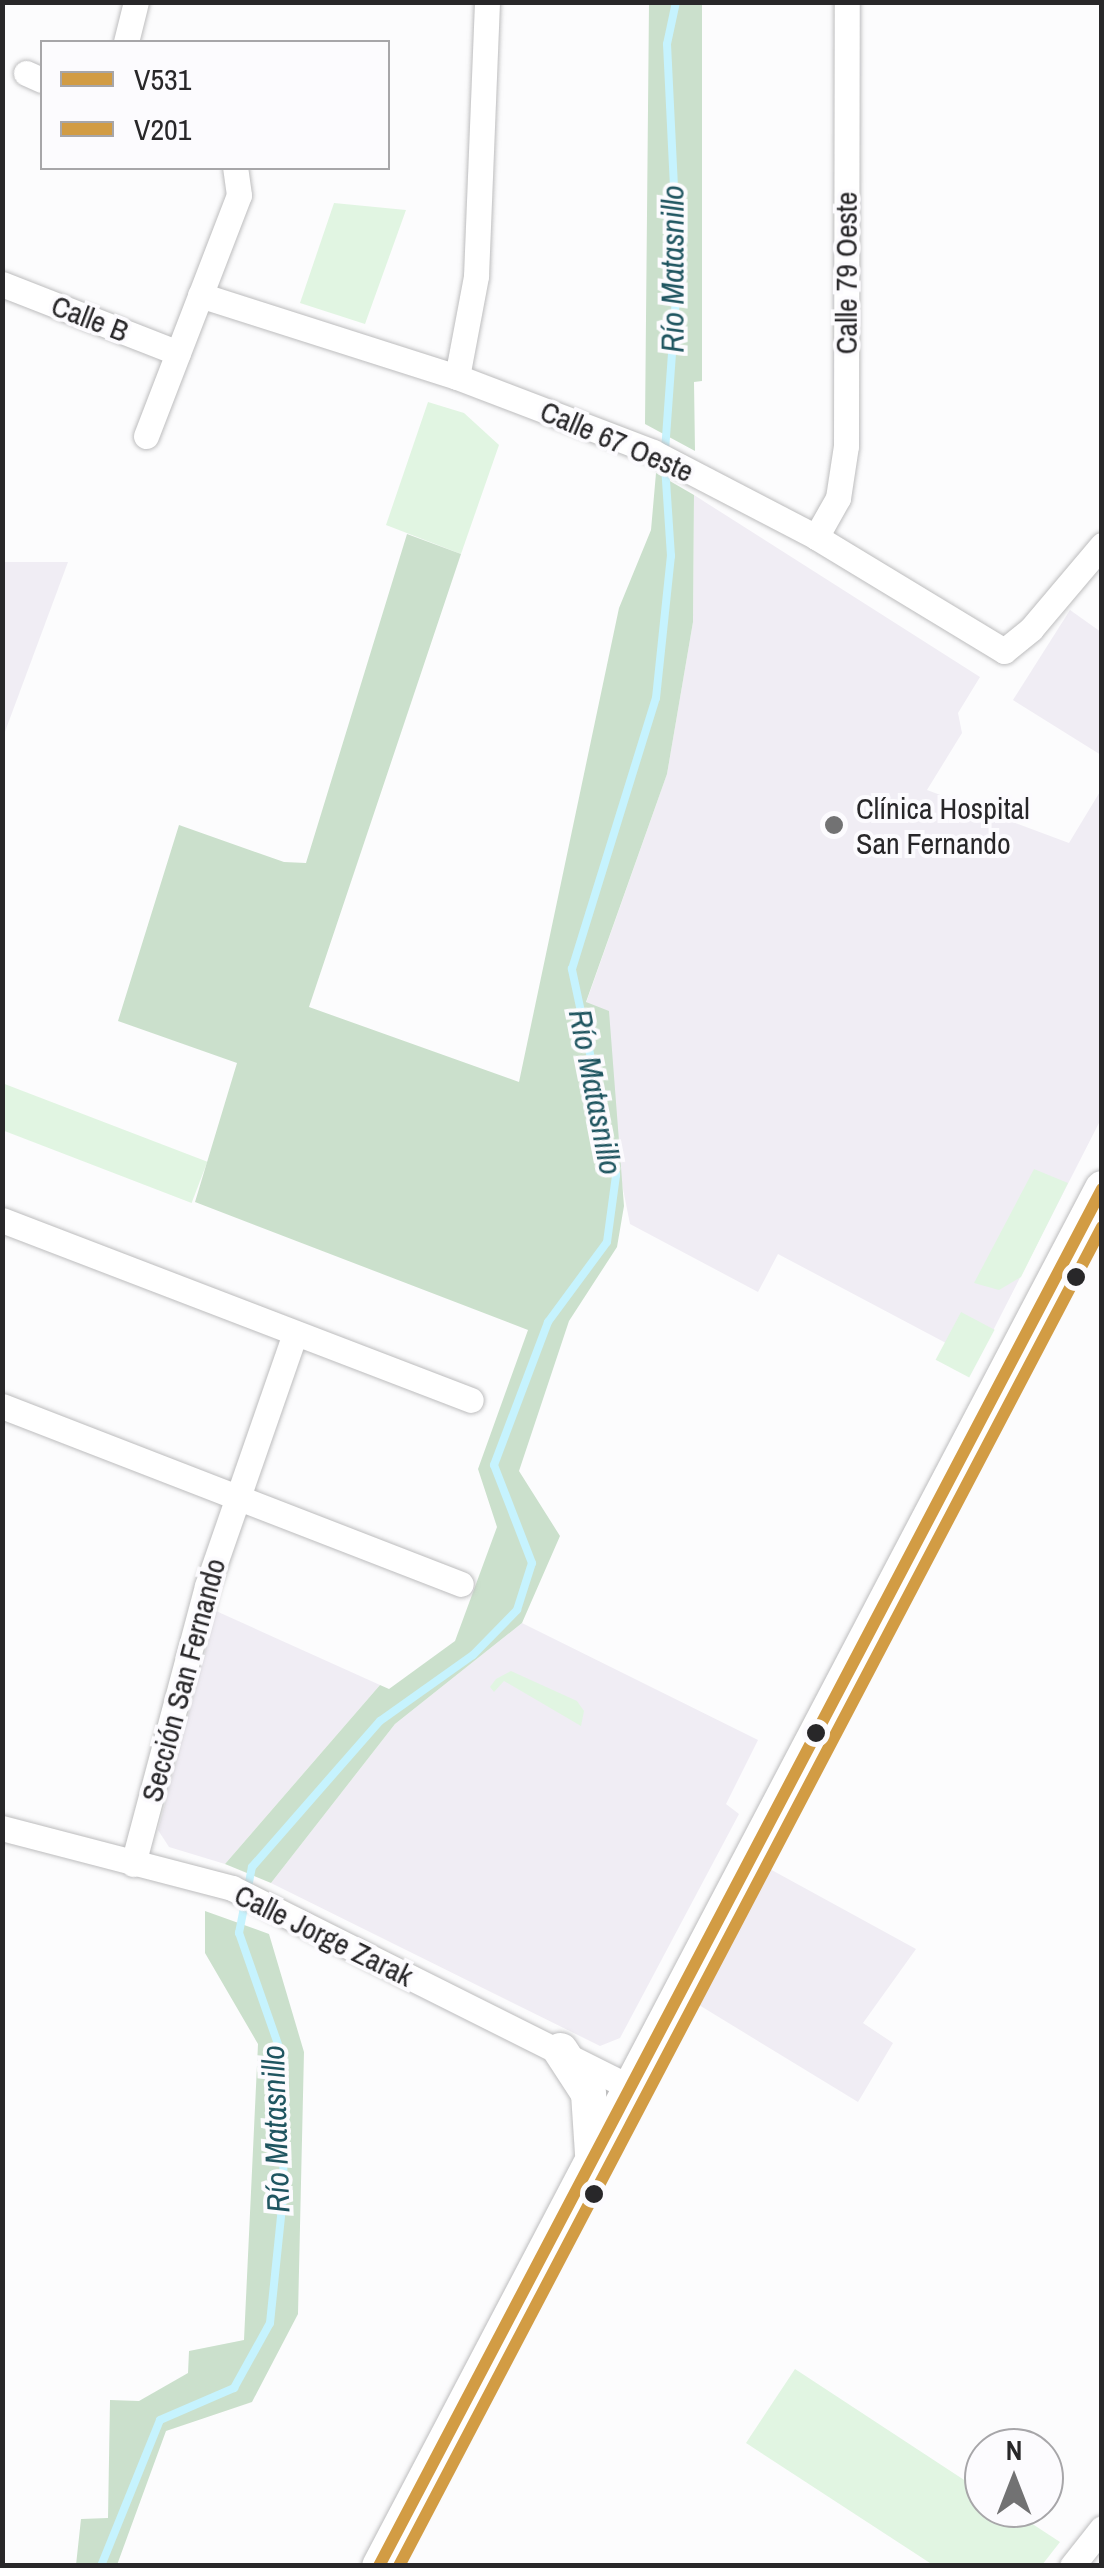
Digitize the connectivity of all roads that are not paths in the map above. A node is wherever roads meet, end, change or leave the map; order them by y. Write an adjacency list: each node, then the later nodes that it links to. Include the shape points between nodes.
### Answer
1 (136, 2): 4 (street)
2 (487, 2): 9 (street, via 476,276)
3 (847, 2): 11 (street, Calle 79 Oeste, via 846,446 838,498)
4 (126, 40)
5 (235, 170): 7 (street, via 239,195)
6 (2, 284): 8 (street, Calle B)
7 (200, 295): 8 (street); 9 (street, Calle 67 Oeste)
8 (178, 352): 10 (street)
9 (457, 377): 11 (street, Calle 67 Oeste, via 653,452)
10 (146, 436)
11 (816, 538): 12 (street, Calle 67 Oeste, via 1004,651)
12 (1102, 544)
13 (1102, 1188): 15 (main road)
14 (2, 1220): 16 (street)
15 (1092, 1231): 24 (main road)
16 (295, 1334): 17 (street); 19 (street, Sección San Fernando)
17 (472, 1400)
18 (2, 1406): 19 (street)
19 (236, 1498): 20 (street); 22 (street, Sección San Fernando)
20 (461, 1584)
21 (2, 1828): 22 (street, Calle Jorge Zarak)
22 (132, 1864): 23 (street, Calle Jorge Zarak, via 232,1888)
23 (560, 2050): 24 (street, Calle Jorge Zarak); 25 (main road, via 588,2094)
24 (630, 2086): 25 (main road)
25 (592, 2156): 27 (main road)
26 (1102, 2528): 28 (street)
27 (379, 2566)
28 (1072, 2566)

